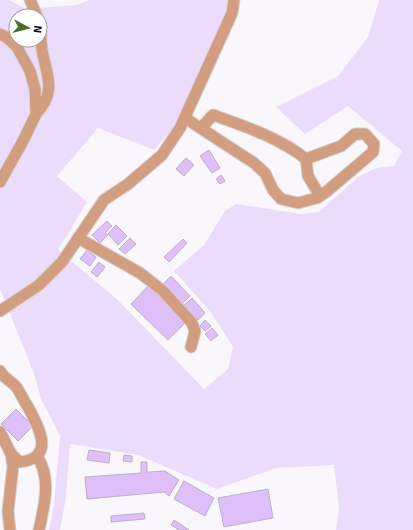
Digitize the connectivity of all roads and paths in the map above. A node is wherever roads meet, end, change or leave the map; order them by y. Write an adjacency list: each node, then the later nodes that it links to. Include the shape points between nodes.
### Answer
1 (234, 0): 5 (street, via 232,13)
2 (0, 34): 4 (street, via 17,47 30,71 35,89)
3 (42, 48): 4 (street, via 50,90 45,104)
4 (36, 114): 8 (street)
5 (184, 118): 6 (street); 10 (street, via 162,155 128,184 104,200)
6 (201, 128): 7 (street, via 213,115 294,150); 9 (street, via 266,173 273,190 281,199 298,203)
7 (306, 159): 9 (street, via 308,176); 9 (street, via 341,146 355,134 365,134 374,144 373,152)
8 (0, 182)
9 (320, 196)
10 (78, 238): 11 (street, via 62,262 39,286); 12 (street, via 140,273 162,290 192,323 195,331)
11 (0, 311)
12 (191, 347)
13 (1, 376): 16 (street, via 17,387 38,426 42,447)
14 (0, 432): 15 (street)
15 (11, 454): 16 (street, via 20,462 30,461); 17 (street, via 13,466 8,511)
16 (37, 456): 18 (street, via 46,479)
17 (10, 530)
18 (39, 530)

